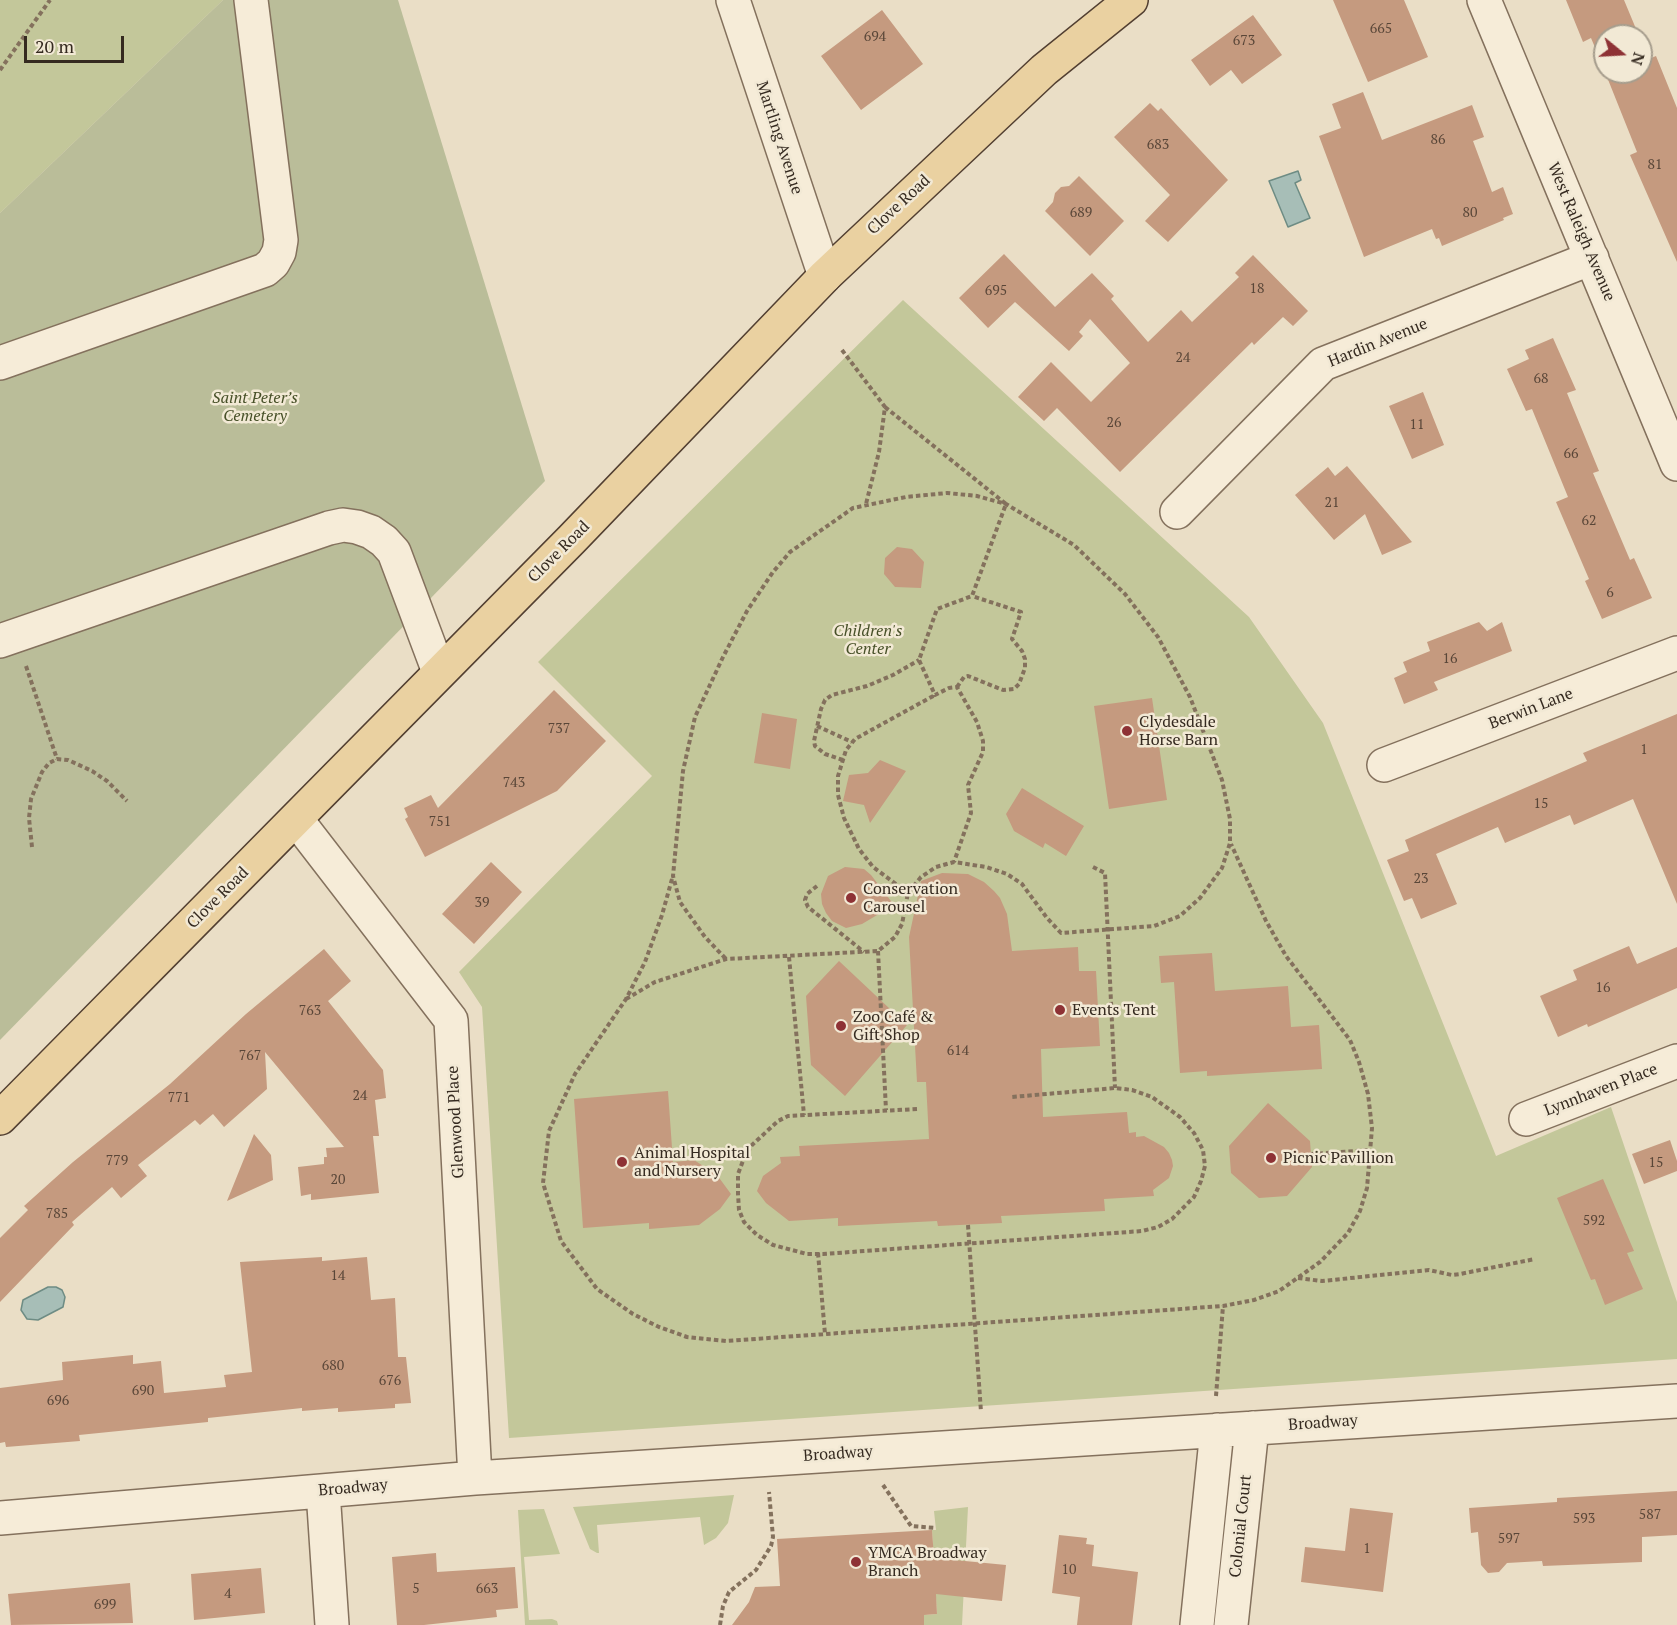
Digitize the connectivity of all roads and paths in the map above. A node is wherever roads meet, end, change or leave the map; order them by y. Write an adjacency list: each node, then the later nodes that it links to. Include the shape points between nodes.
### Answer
1 (50, 0): 6 (path)
2 (251, 0): 10 (street, via 281,240 273,263 265,270)
3 (733, 0): 8 (street, Martling Avenue)
4 (1131, 0): 8 (main road, Clove Road, via 1044,70)
5 (1484, 0): 7 (street, West Raleigh Avenue)
6 (0, 70)
7 (1592, 258): 12 (street, West Raleigh Avenue); 15 (street, Hardin Avenue, via 1323,364)
8 (825, 276): 20 (main road, Clove Road)
9 (842, 350): 11 (path)
10 (0, 363)
11 (885, 407): 13 (path); 14 (path)
12 (1677, 464)
13 (866, 504): 14 (path, via 947,493); 34 (path, via 853,508 790,552 747,611 723,657 690,739 683,771)
14 (1006, 504): 16 (path); 30 (path, via 1074,545 1125,594 1158,637 1190,697 1222,780 1230,819)
15 (1177, 512)
16 (972, 596): 19 (path, via 937,609); 21 (path, via 1021,612 1012,639 1022,651 1025,668 1014,689 1003,690 968,676)
17 (8, 638): 20 (street, via 343,525 371,532 394,552); 25 (path)
18 (1677, 653): 27 (street, Berwin Lane)
19 (919, 660): 22 (path); 23 (path, via 867,686 832,695 825,700)
20 (439, 672): 29 (main road, Clove Road)
21 (957, 687): 22 (path); 32 (path, via 977,722 983,752 968,785 971,813)
22 (935, 695): 24 (path)
23 (817, 726): 24 (path); 26 (path, via 815,746)
24 (852, 742): 26 (path)
25 (57, 759): 28 (path, via 93,771); 31 (path, via 42,772 32,799)
26 (843, 760): 36 (path, via 838,795 855,842 873,867)
27 (1384, 765)
28 (127, 801)
29 (296, 819): 49 (main road, Clove Road); 65 (street, Glenwood Place, via 451,1020)
30 (1230, 843): 37 (path, via 1222,868 1200,898 1180,916 1154,926); 51 (path, via 1286,956 1350,1040 1368,1094)
31 (32, 847)
32 (954, 862): 36 (path, via 936,867); 37 (path, via 1007,874 1022,884 1061,933)
33 (1093, 867): 37 (path, via 1105,873)
34 (673, 876): 41 (path, via 680,902); 42 (path, via 654,937)
35 (817, 886): 39 (path, via 807,894 807,907)
36 (908, 892): 38 (path, via 902,924 895,937)
37 (1107, 931): 44 (path)
38 (878, 951): 39 (path); 47 (path)
39 (864, 952): 40 (path)
40 (789, 957): 41 (path); 48 (path)
41 (726, 959): 42 (path, via 655,982)
42 (626, 999): 60 (path, via 575,1074 549,1131 543,1183 561,1241 597,1289 633,1314 687,1337 726,1341)
43 (1677, 1061): 50 (street, Lynnhaven Place)
44 (1115, 1088): 45 (path); 54 (path, via 1152,1098 1180,1117 1194,1134 1203,1150 1205,1167 1194,1197 1184,1208 1158,1227 1143,1231)
45 (1012, 1096)
46 (917, 1109): 47 (path)
47 (886, 1110): 48 (path)
48 (804, 1115): 55 (path, via 778,1120 752,1145 738,1174 739,1210 744,1222 773,1245)
49 (0, 1118)
50 (1526, 1119)
51 (1371, 1150): 52 (path); 57 (path, via 1367,1188 1348,1233)
52 (1311, 1154)
53 (968, 1225): 54 (path)
54 (969, 1243): 55 (path); 59 (path)
55 (818, 1253): 60 (path)
56 (1535, 1259): 57 (path, via 1452,1275 1429,1270 1322,1281)
57 (1298, 1278): 58 (path, via 1279,1291)
58 (1224, 1306): 59 (path); 62 (path)
59 (974, 1323): 60 (path); 63 (path)
60 (825, 1334)
61 (1677, 1401): 64 (street, Broadway)
62 (1216, 1415): 64 (street, Broadway); 65 (street, Broadway); 73 (street, Colonial Court)
63 (981, 1416)
64 (1252, 1428): 74 (street, Colonial Court)
65 (475, 1478): 68 (street, Broadway)
66 (881, 1481): 70 (path, via 911,1526)
67 (769, 1489): 72 (path, via 771,1545 756,1570 729,1592)
68 (323, 1491): 69 (street, Broadway); 71 (street)
69 (0, 1518)
70 (935, 1528)
71 (332, 1625)
72 (720, 1625)
73 (1197, 1625)
74 (1231, 1625)

